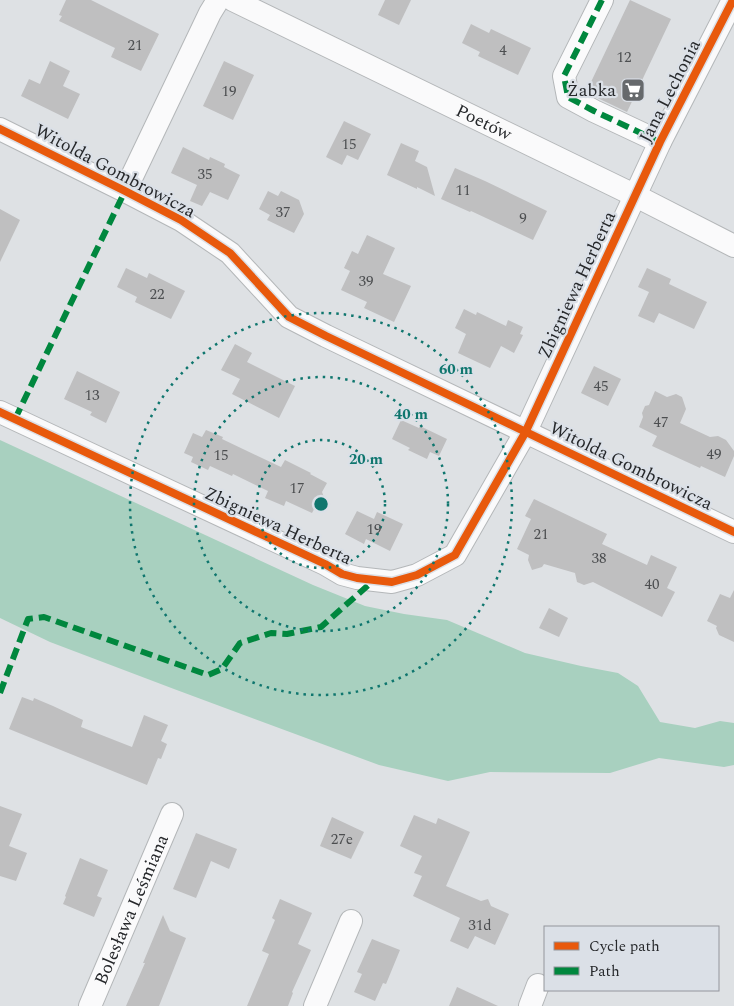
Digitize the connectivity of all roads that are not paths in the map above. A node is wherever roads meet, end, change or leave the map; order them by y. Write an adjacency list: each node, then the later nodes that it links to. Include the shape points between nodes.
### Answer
1 (218, 0): 7 (street)
2 (233, 0): 8 (street, Poetów)
3 (602, 0): 6 (street, via 564,76 568,98)
4 (729, 1): 6 (street, Jana Lechonia)
5 (0, 129): 7 (street, Witolda Gombrowicza)
6 (660, 142): 8 (street, Jana Lechonia)
7 (125, 191): 11 (street, Witolda Gombrowicza, via 181,220 230,253 289,317)
8 (636, 196): 9 (street, Poetów); 11 (street, Zbigniewa Herberta)
9 (734, 246)
10 (0, 412): 11 (street, Zbigniewa Herberta, via 342,574 392,582 417,575 455,555)
11 (525, 433): 12 (street, Witolda Gombrowicza)
12 (734, 532)
13 (172, 814): 16 (street, Bolesława Leśmiana)
14 (352, 921): 17 (street)
15 (538, 985): 18 (street)
16 (90, 1006)
17 (316, 1006)
18 (530, 1006)

